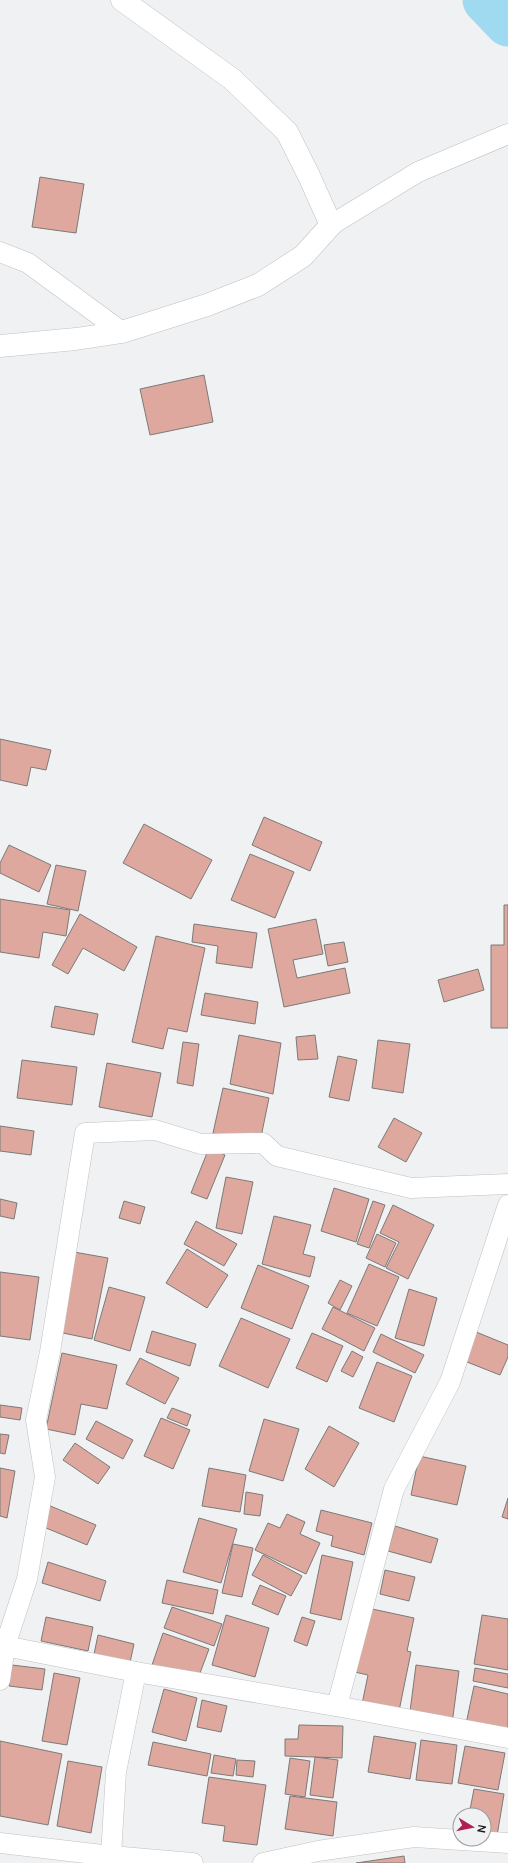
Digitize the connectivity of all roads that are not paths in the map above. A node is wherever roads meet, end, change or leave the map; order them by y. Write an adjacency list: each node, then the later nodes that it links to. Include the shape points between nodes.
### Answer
1 (122, 0): 3 (main road, via 232,79 287,132 310,176)
2 (508, 134): 3 (street, via 418,172)
3 (330, 225): 5 (main road, via 303,256 258,284 207,305)
4 (0, 252): 5 (street, via 28,263)
5 (122, 332): 6 (main road)
6 (0, 346)
7 (508, 1184): 9 (street, via 411,1188 278,1156 263,1143 201,1144 156,1130 85,1133 36,1420 45,1477 27,1579)
8 (508, 1205): 12 (street, via 450,1382 394,1489)
9 (5, 1646): 10 (street); 11 (street)
10 (136, 1672): 12 (street); 16 (street, via 116,1772)
11 (0, 1680)
12 (337, 1706): 13 (street)
13 (508, 1738)
14 (0, 1843): 16 (street)
15 (508, 1843): 18 (street, via 414,1837 318,1851)
16 (111, 1856): 17 (street)
17 (192, 1863)
18 (263, 1863)

